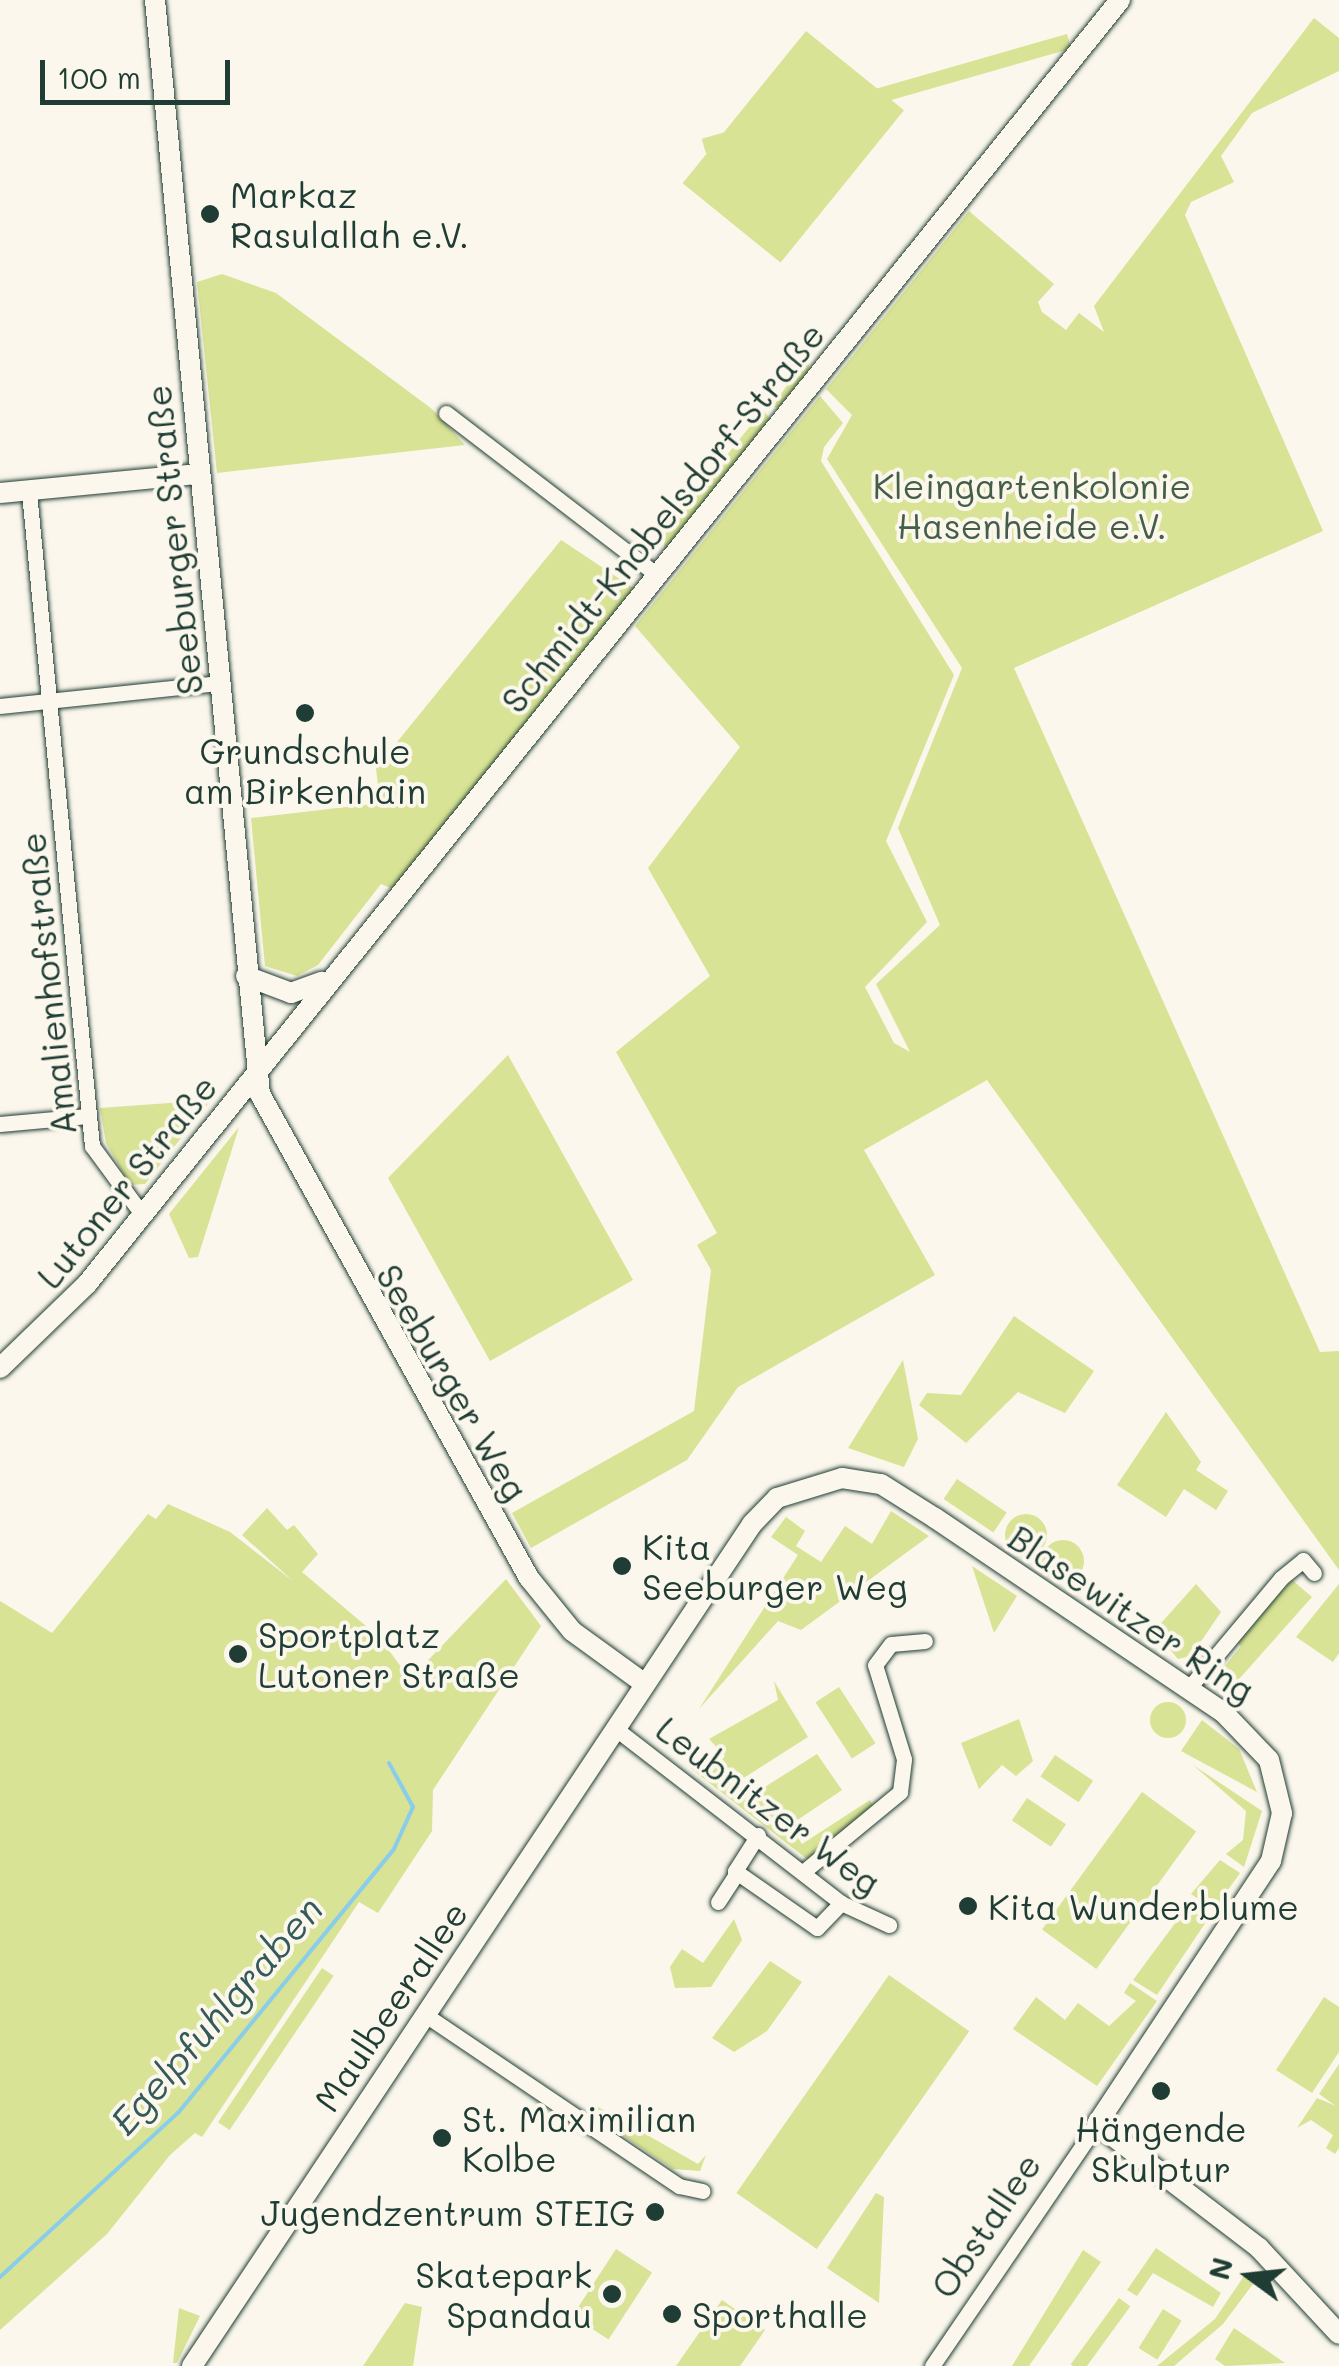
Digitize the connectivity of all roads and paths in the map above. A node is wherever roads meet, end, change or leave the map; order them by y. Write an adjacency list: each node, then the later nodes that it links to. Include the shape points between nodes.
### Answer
1 (155, 0): 4 (street, Seeburger Straße)
2 (1120, 0): 7 (street, Schmidt-Knobelsdorf-Straße)
3 (446, 413): 7 (street)
4 (199, 474): 5 (street); 8 (street, Seeburger Straße)
5 (29, 492): 6 (street); 9 (street, Amalienhofstraße)
6 (0, 493)
7 (657, 576): 12 (street, Schmidt-Knobelsdorf-Straße)
8 (220, 683): 9 (street); 11 (street, Seeburger Straße)
9 (50, 700): 10 (street); 14 (street, Amalienhofstraße)
10 (0, 706)
11 (246, 976): 12 (street, via 290,993); 13 (street, Seeburger Straße)
12 (328, 979): 13 (street, Schmidt-Knobelsdorf-Straße)
13 (256, 1074): 16 (street, Lutoner Straße); 20 (street, Seeburger Weg, via 286,1152 522,1569 572,1631)
14 (88, 1116): 15 (street); 16 (street, Amalienhofstraße, via 106,1176)
15 (0, 1124)
16 (142, 1214): 17 (street, Lutoner Straße, via 62,1312)
17 (0, 1368)
18 (1314, 1573): 21 (street, via 1303,1560 1281,1578)
19 (925, 1641): 24 (street, via 892,1644 875,1665 904,1759 900,1792)
20 (644, 1684): 21 (street, Blasewitzer Ring, via 759,1516 799,1487 842,1478 895,1491); 22 (street, Maulbeerallee)
21 (1188, 1689): 30 (street, Blasewitzer Ring, via 1262,1748 1278,1786 1280,1830 1266,1869)
22 (616, 1728): 23 (street, Leubnitzer Weg); 29 (street, Maulbeerallee)
23 (758, 1835): 24 (street, Leubnitzer Weg); 25 (street)
24 (803, 1872): 27 (street, Leubnitzer Weg)
25 (738, 1873): 26 (street); 27 (street, via 818,1928)
26 (718, 1902)
27 (842, 1903): 28 (street, Leubnitzer Weg)
28 (889, 1925)
29 (424, 2014): 31 (street, via 678,2186); 33 (street, Maulbeerallee)
30 (1098, 2124): 32 (street, via 1259,2248); 34 (street, Obstallee)
31 (702, 2191)
32 (1339, 2334)
33 (192, 2366)
34 (932, 2366)

